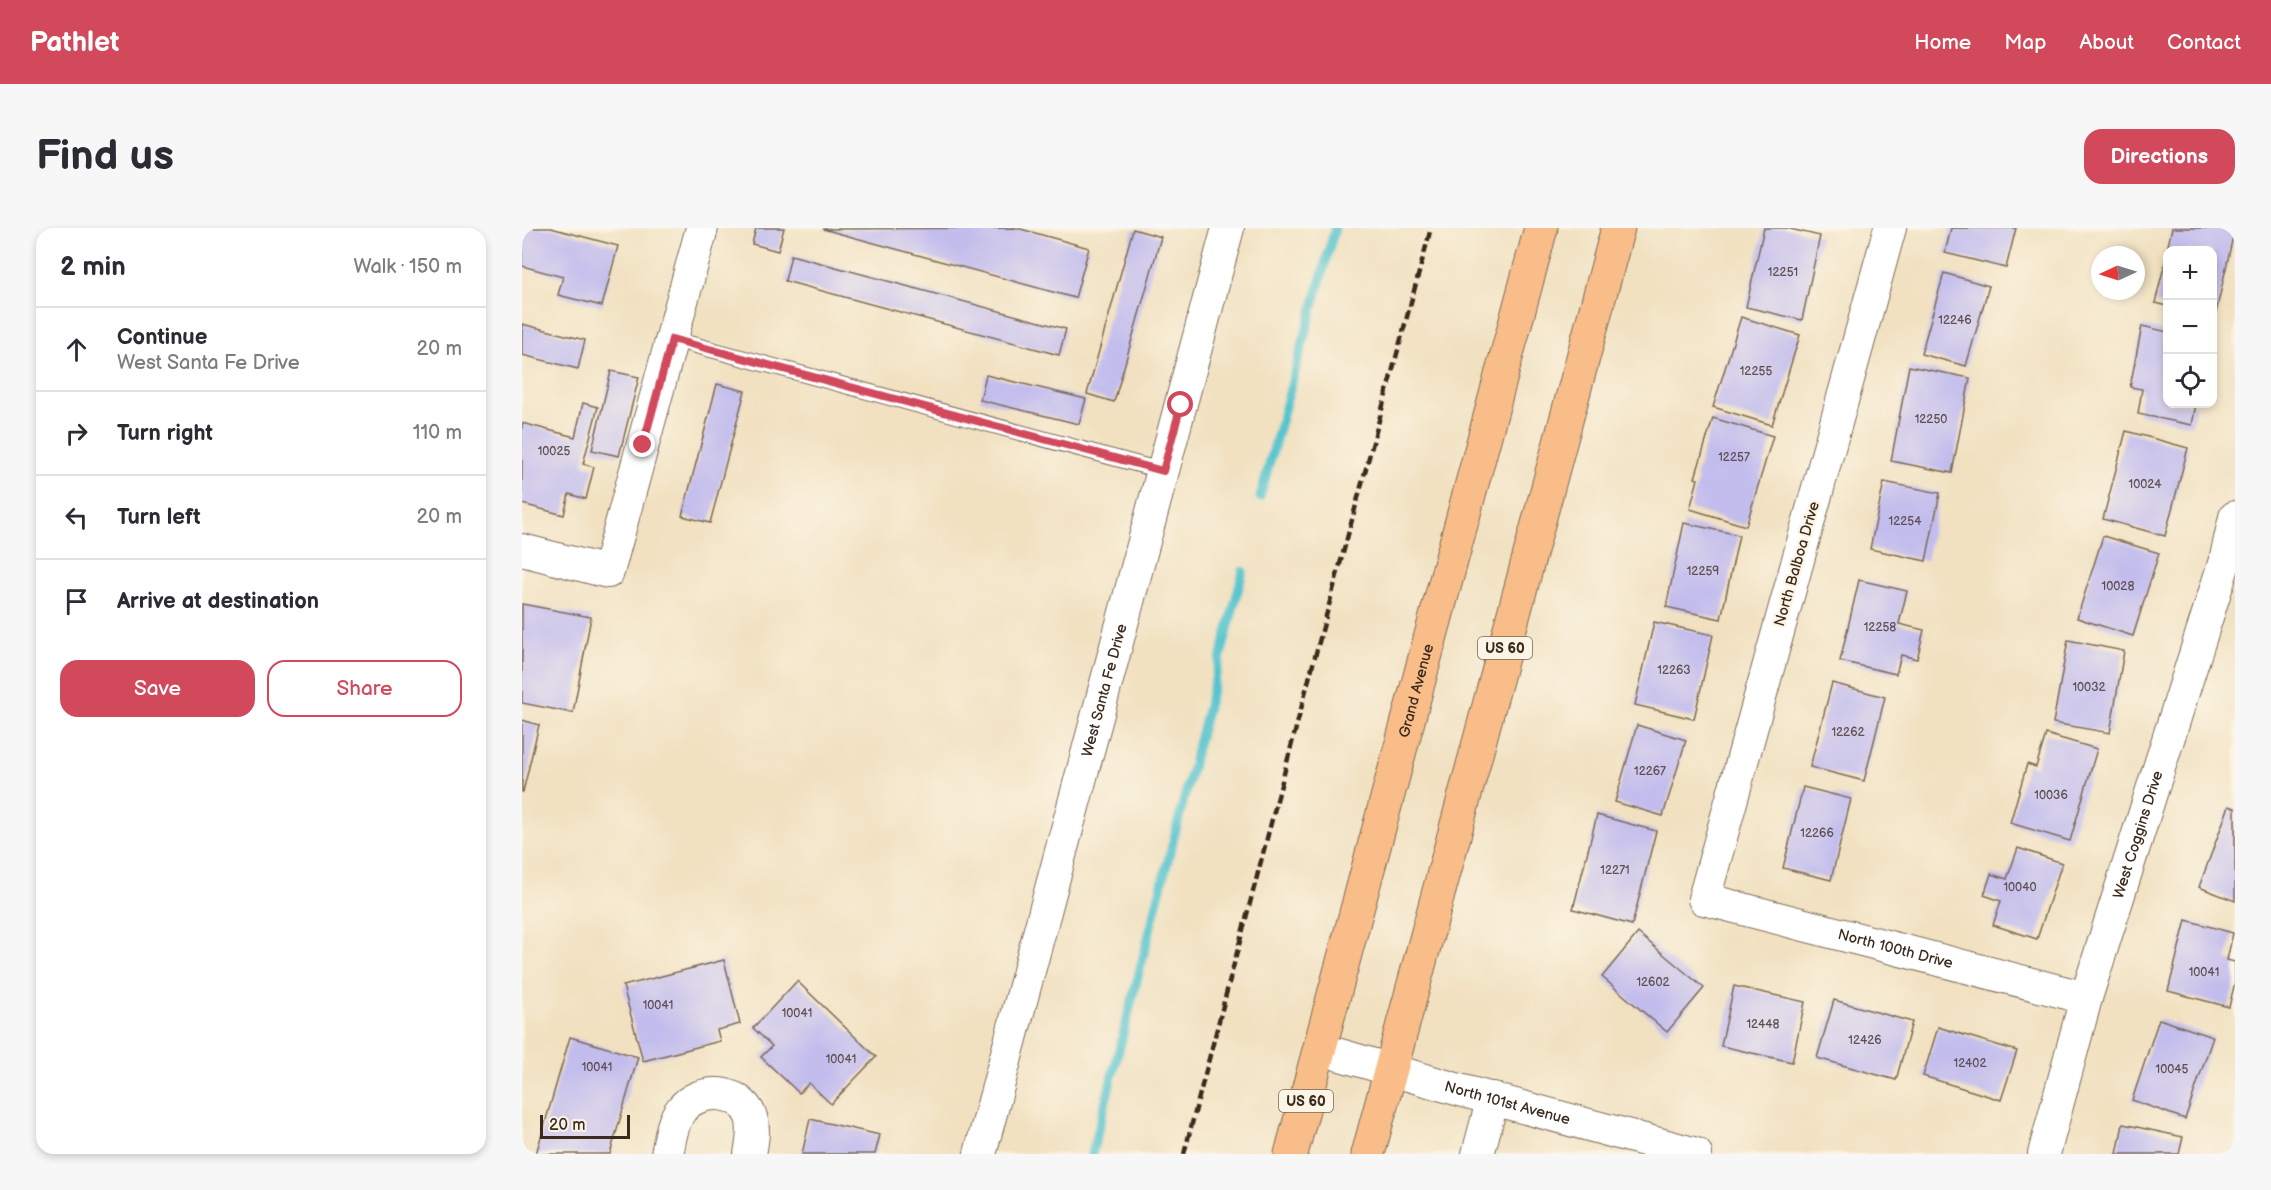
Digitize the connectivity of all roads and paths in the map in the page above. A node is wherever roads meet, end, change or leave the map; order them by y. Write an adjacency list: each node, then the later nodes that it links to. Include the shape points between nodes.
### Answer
1 (702, 228): 6 (street)
2 (1228, 228): 7 (street, West Santa Fe Drive)
3 (1541, 228): 12 (highway, Grand Avenue / US 60)
4 (1618, 228): 13 (highway, US 60)
5 (1890, 228): 10 (street, North Balboa Drive)
6 (672, 339): 7 (lane); 9 (street, via 608,572)
7 (1163, 471): 17 (street, West Santa Fe Drive)
8 (2235, 517): 11 (street, West Coggins Drive, via 2226,557)
9 (522, 550)
10 (1704, 899): 11 (street, North 100th Drive)
11 (2086, 998): 22 (street, West Coggins Drive)
12 (1320, 1049): 13 (street, North 101st Avenue); 18 (highway, Grand Avenue / US 60)
13 (1392, 1069): 14 (street, North 101st Avenue); 19 (highway, US 60)
14 (1493, 1098): 20 (street); 21 (street, North 101st Avenue)
15 (667, 1154): 16 (street, via 681,1110 709,1093 726,1095 743,1104 753,1131)
16 (750, 1154)
17 (980, 1154)
18 (1291, 1154)
19 (1368, 1154)
20 (1478, 1154)
21 (1696, 1154)
22 (2044, 1154)

